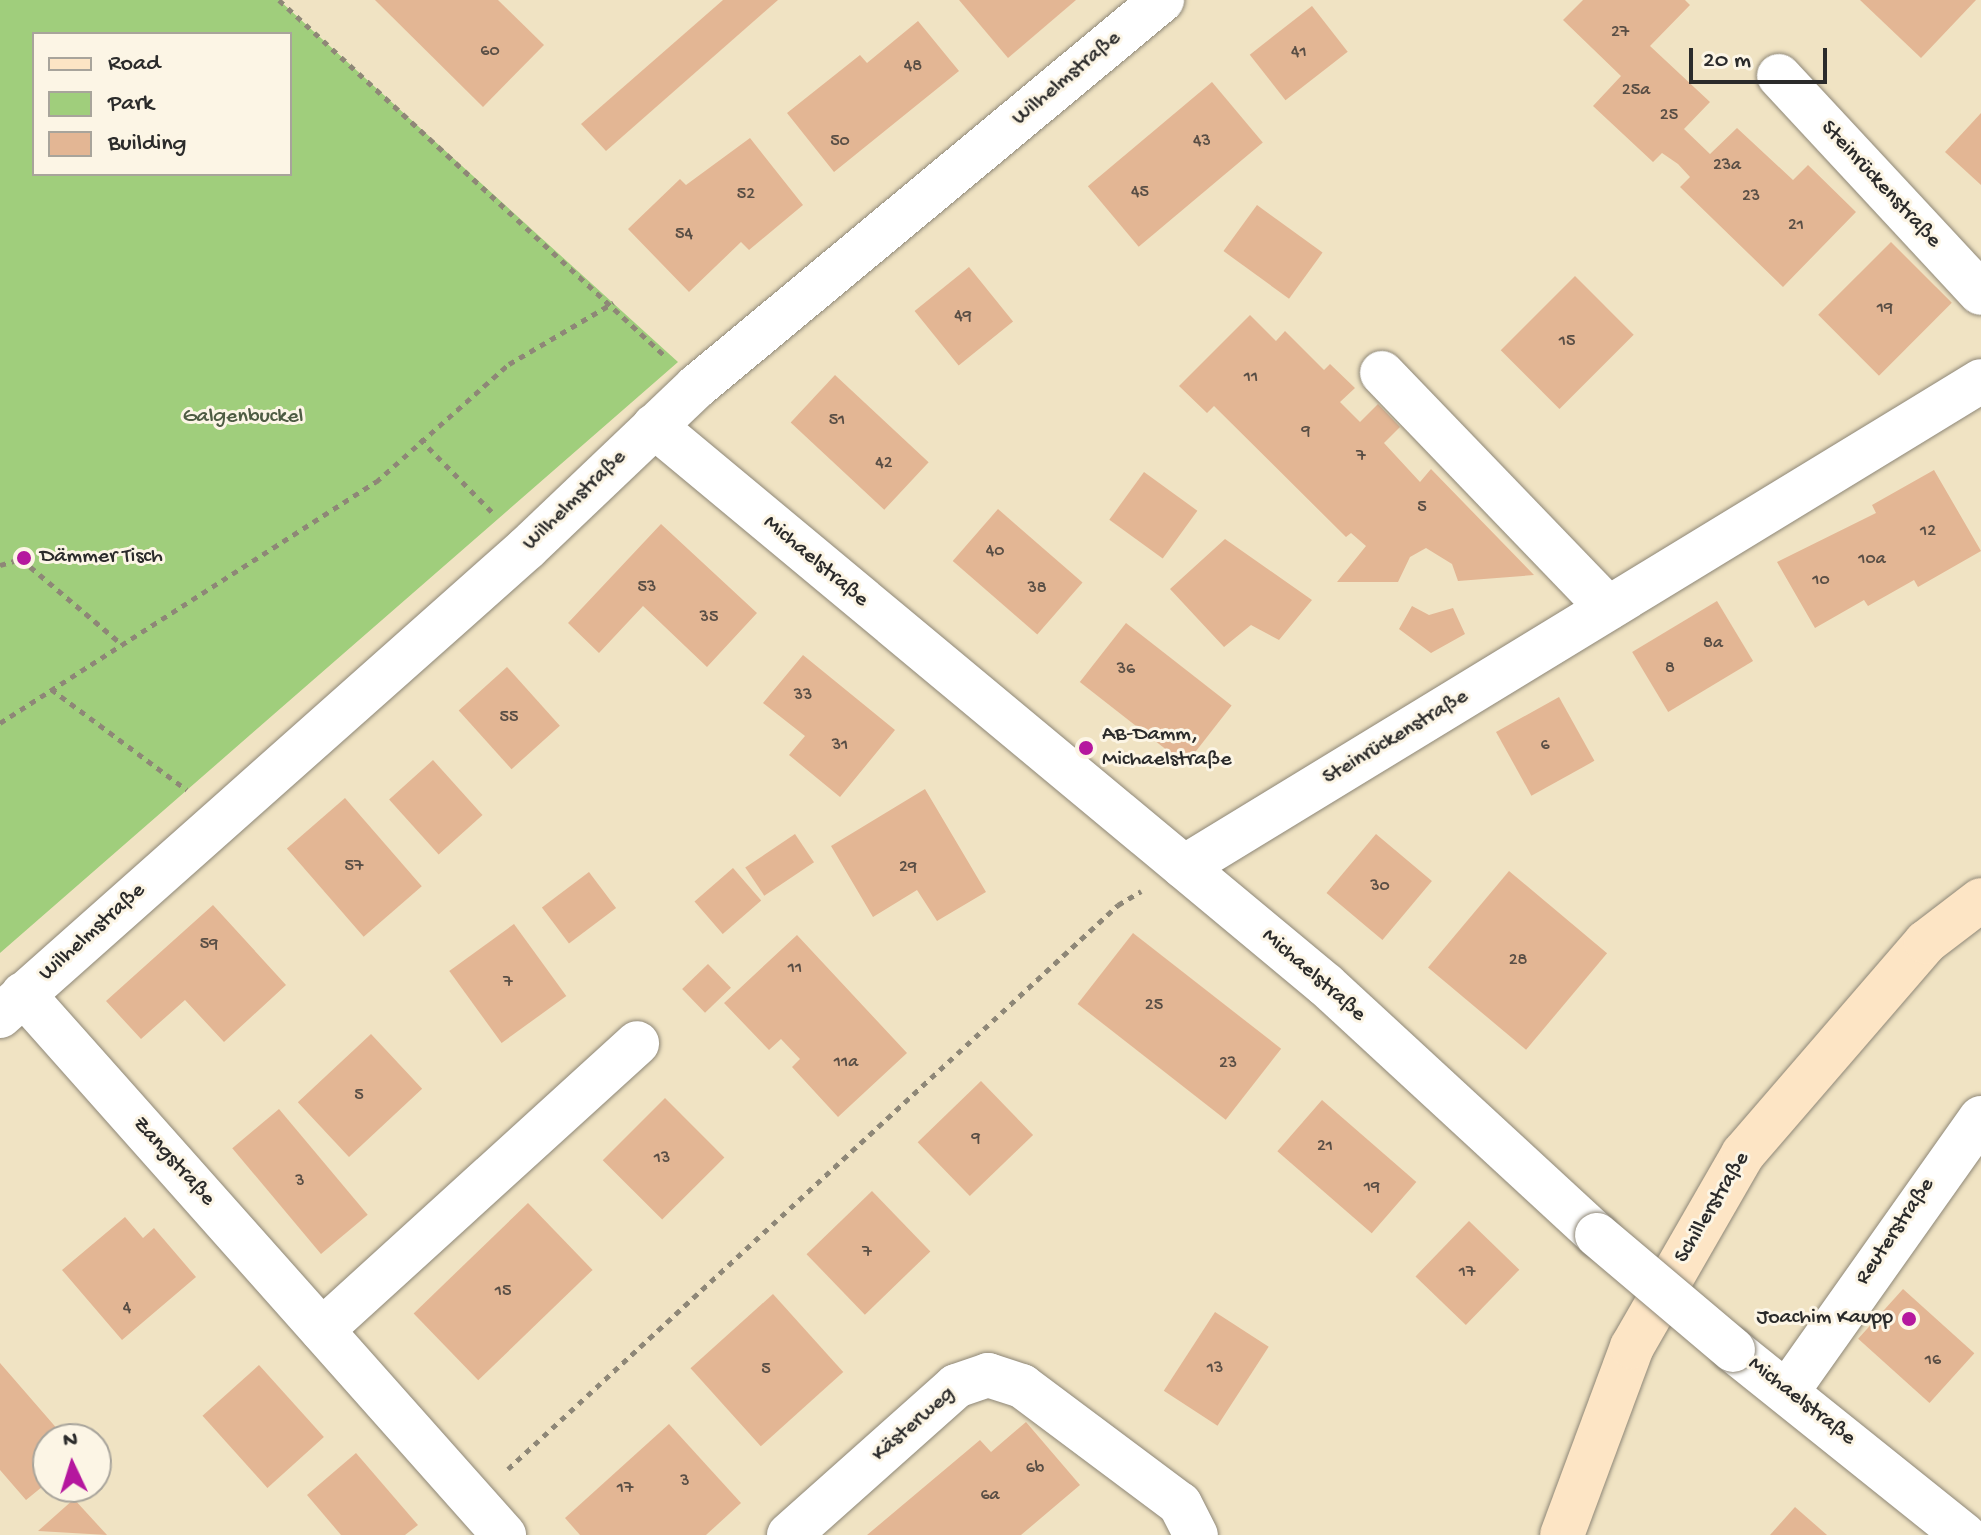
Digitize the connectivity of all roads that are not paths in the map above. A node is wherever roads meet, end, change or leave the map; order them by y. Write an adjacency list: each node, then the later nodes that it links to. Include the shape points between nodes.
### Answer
1 (1162, 0): 6 (street, Wilhelmstraße)
2 (1779, 76): 3 (street, Steinrückenstraße)
3 (1981, 293)
4 (1382, 373): 7 (street)
5 (1981, 381): 7 (street, Steinrückenstraße)
6 (654, 426): 8 (street, Michaelstraße); 10 (street, Wilhelmstraße, via 527,548)
7 (1608, 608): 8 (street, Steinrückenstraße)
8 (1184, 867): 14 (street, Michaelstraße, bridge, via 1326,985 1597,1235 1733,1350)
9 (1981, 900): 18 (main road, Schillerstraße, via 1926,942 1743,1154 1632,1347)
10 (12, 1005): 13 (street, Zangstraße)
11 (637, 1043): 13 (street)
12 (1981, 1118): 14 (street, Reuterstraße)
13 (322, 1330): 15 (street, Zangstraße)
14 (1789, 1389): 19 (street, Michaelstraße)
15 (504, 1535)
16 (789, 1535): 17 (street, Kästerweg, via 956,1386 988,1375 1022,1386 1180,1504)
17 (1196, 1535)
18 (1562, 1535)
19 (1964, 1535)

